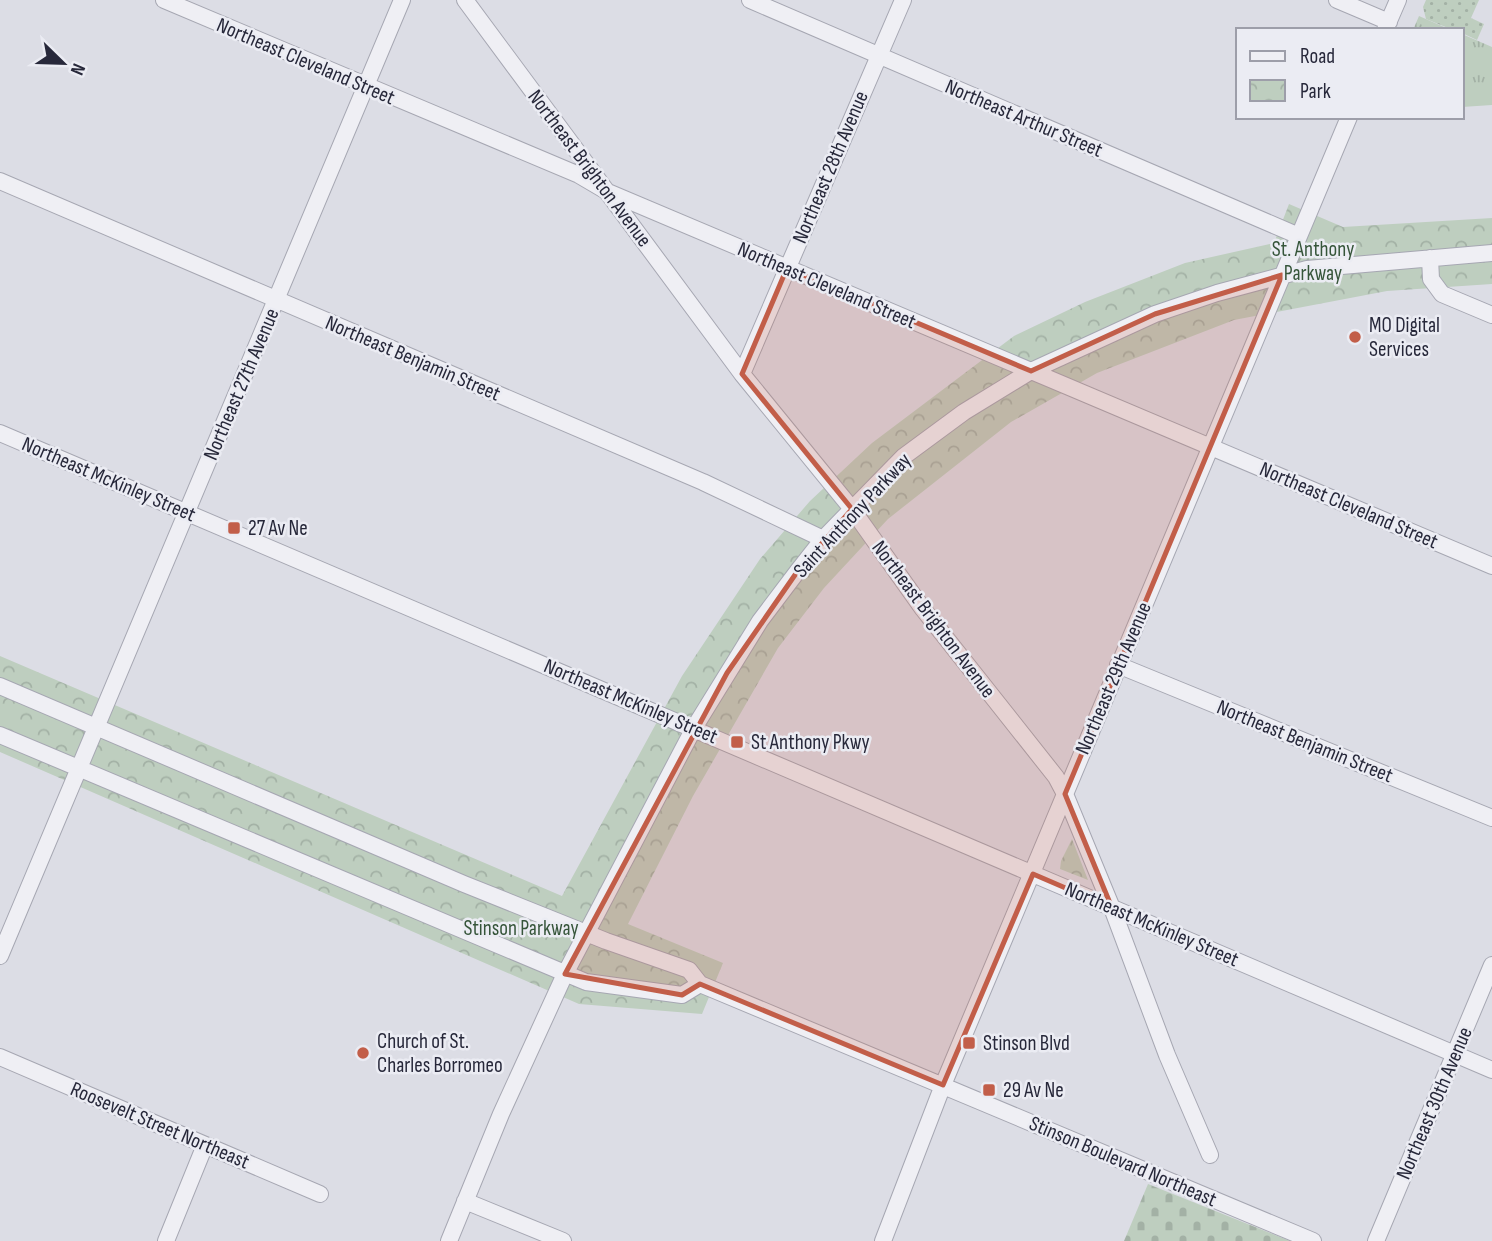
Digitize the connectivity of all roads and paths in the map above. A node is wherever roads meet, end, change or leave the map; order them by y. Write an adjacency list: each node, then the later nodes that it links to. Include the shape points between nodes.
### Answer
1 (164, 0): 10 (street, Northeast Cleveland Street)
2 (402, 0): 10 (street, Northeast 27th Avenue)
3 (465, 0): 13 (street, Northeast Brighton Avenue)
4 (750, 0): 9 (street, Northeast Arthur Street)
5 (902, 0): 9 (street, Northeast 28th Avenue)
6 (1337, 0): 8 (street)
7 (1398, 0): 8 (street)
8 (1387, 26)
9 (879, 55): 14 (street, Northeast Arthur Street); 17 (street, Northeast 28th Avenue)
10 (366, 86): 13 (street, Northeast Cleveland Street, via 579,175); 19 (street, Northeast 27th Avenue)
11 (1348, 119): 14 (street, Northeast 29th Avenue)
12 (0, 181): 19 (street, Northeast Benjamin Street)
13 (608, 192): 17 (street, Northeast Cleveland Street); 22 (street, Northeast Brighton Avenue)
14 (1299, 236): 18 (street, Northeast 29th Avenue)
15 (1492, 253): 16 (street, Saint Anthony Parkway)
16 (1430, 258): 18 (street, Saint Anthony Parkway); 20 (street, via 1431,279 1442,293)
17 (787, 268): 21 (street, Northeast Cleveland Street); 22 (street, Northeast 28th Avenue)
18 (1282, 275): 21 (street, Saint Anthony Parkway, via 1155,314); 24 (street, Northeast 29th Avenue)
19 (277, 300): 26 (street, Northeast 27th Avenue); 27 (street, Northeast Benjamin Street, via 703,482)
20 (1492, 315)
21 (1031, 371): 24 (street, Northeast Cleveland Street); 25 (street, Saint Anthony Parkway, via 903,457)
22 (742, 373): 25 (street, Northeast Brighton Avenue)
23 (0, 433): 26 (street, Northeast McKinley Street)
24 (1210, 447): 28 (street, Northeast Cleveland Street); 29 (street, Northeast 29th Avenue)
25 (852, 509): 27 (street, Saint Anthony Parkway); 35 (street, Northeast Brighton Avenue)
26 (186, 512): 31 (street, Northeast 27th Avenue); 32 (street, Northeast McKinley Street)
27 (823, 539): 32 (street, Saint Anthony Parkway, via 760,621)
28 (1492, 566)
29 (1118, 665): 35 (street, Northeast 29th Avenue); 36 (street, Northeast Benjamin Street)
30 (0, 687): 31 (street)
31 (95, 727): 34 (street, Northeast 27th Avenue); 39 (street)
32 (694, 728): 37 (street, Northeast McKinley Street); 39 (street, Saint Anthony Parkway)
33 (0, 734): 34 (street)
34 (78, 768): 40 (street, Northeast 27th Avenue); 42 (street)
35 (1065, 794): 37 (street, Northeast 29th Avenue); 38 (street, Northeast Brighton Avenue)
36 (1492, 818)
37 (1033, 874): 38 (street, Northeast McKinley Street); 47 (street, Northeast 29th Avenue)
38 (1112, 908): 44 (street, Northeast McKinley Street); 49 (street, Northeast Brighton Avenue)
39 (587, 934): 42 (street, Saint Anthony Parkway); 43 (street, Stinson Boulevard Northeast, via 689,970)
40 (0, 956)
41 (1492, 964): 44 (street, Northeast 30th Avenue)
42 (565, 974): 43 (street, via 586,982 682,995); 51 (street, Saint Anthony Parkway)
43 (700, 984): 47 (street, Stinson Boulevard Northeast)
44 (1455, 1054): 46 (street, Northeast McKinley Street); 57 (street, Northeast 30th Avenue)
45 (0, 1056): 48 (street, Roosevelt Street Northeast)
46 (1492, 1070)
47 (943, 1085): 55 (street, Northeast 29th Avenue); 56 (street, Stinson Boulevard Northeast)
48 (205, 1145): 50 (street, Roosevelt Street Northeast); 52 (street)
49 (1210, 1156)
50 (320, 1194)
51 (465, 1201): 53 (street, Saint Anthony Parkway); 54 (street)
52 (166, 1241)
53 (449, 1241)
54 (563, 1241)
55 (883, 1241)
56 (1313, 1241)
57 (1376, 1241)

